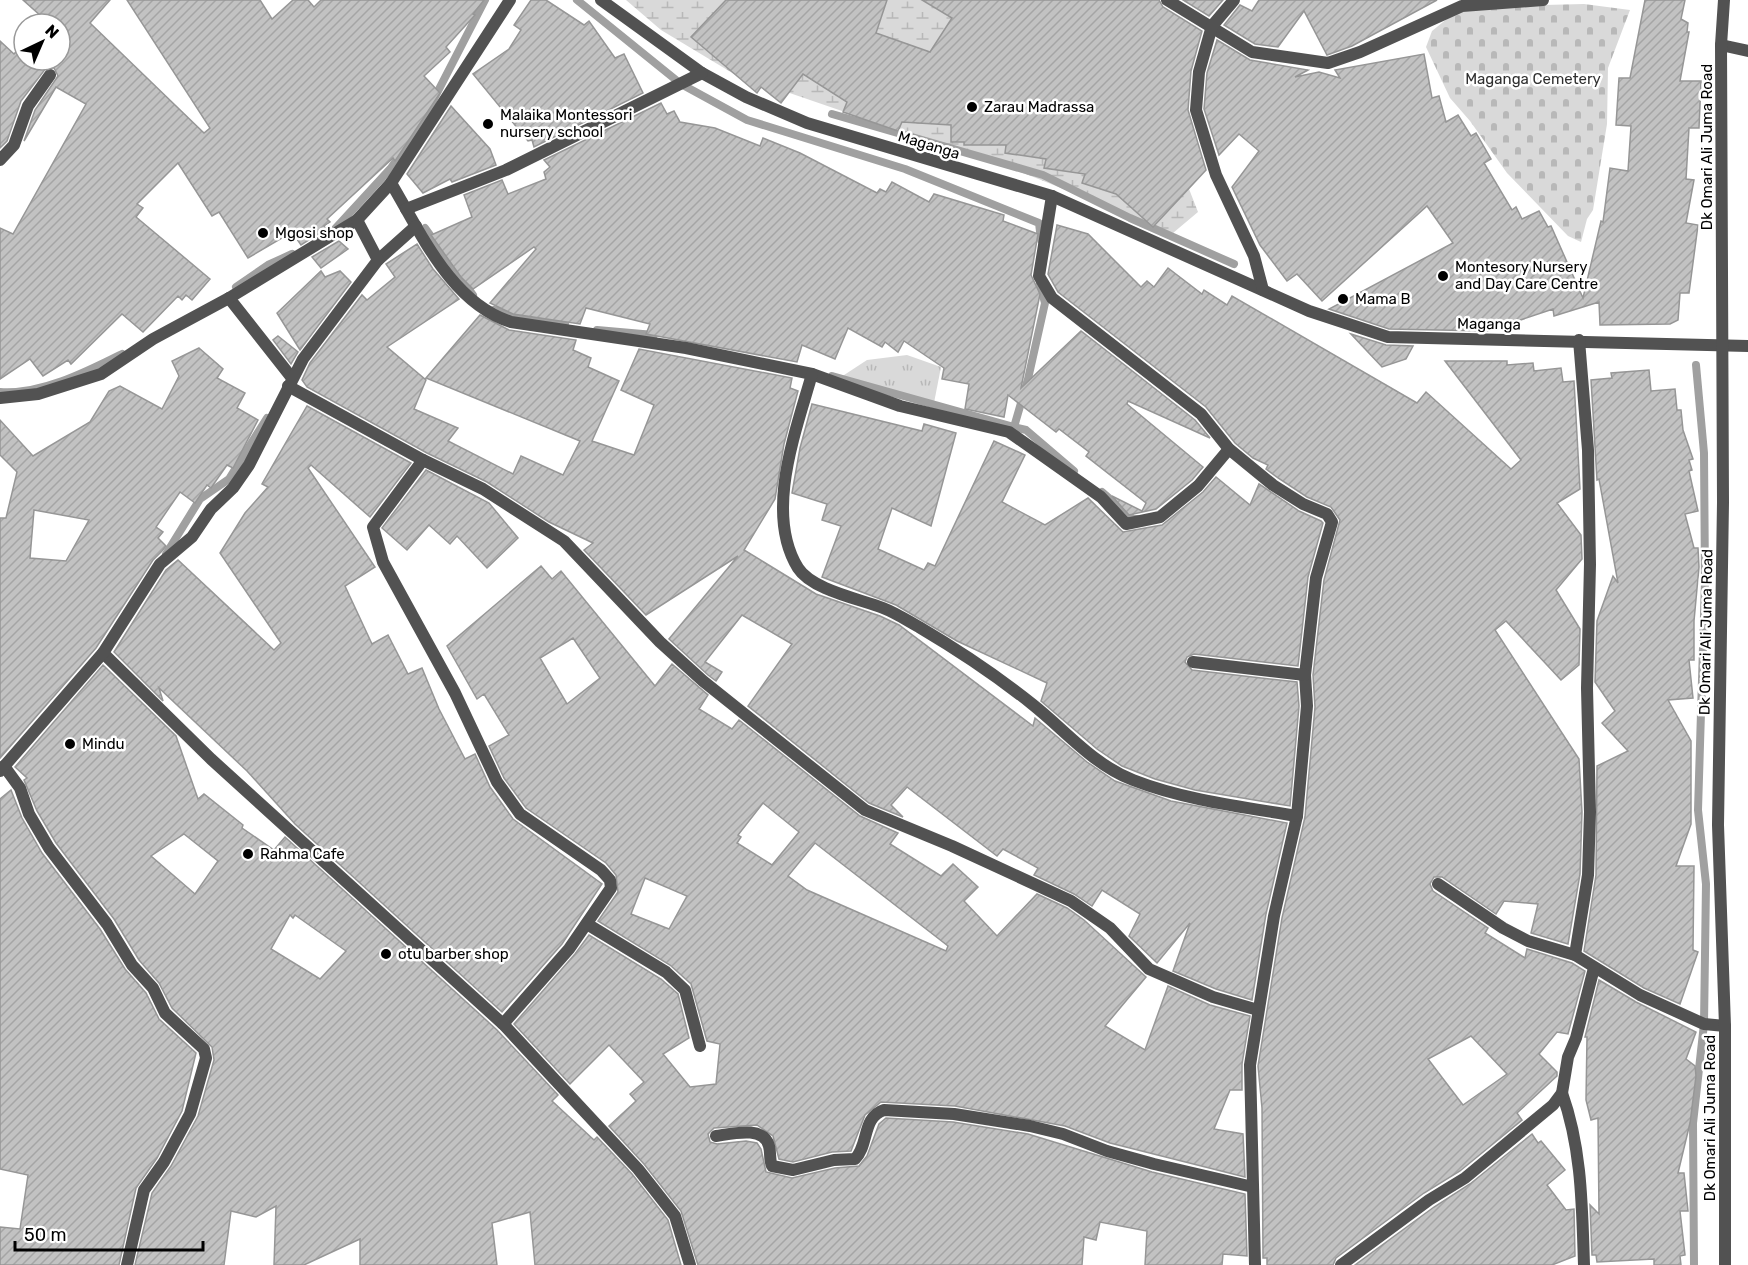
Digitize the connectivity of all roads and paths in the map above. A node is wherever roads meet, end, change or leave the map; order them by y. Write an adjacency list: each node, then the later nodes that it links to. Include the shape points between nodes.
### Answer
1 (510, 0): 13 (street)
2 (602, 0): 10 (street, Maganga)
3 (1167, 0): 7 (street)
4 (1234, 0): 7 (street)
5 (1543, 0): 7 (street, via 1462,6 1328,63 1252,52)
6 (1724, 0): 8 (street, Dk Omari Ali Juma Road)
7 (1212, 27): 19 (street, via 1199,72 1196,110 1216,175 1254,256)
8 (1721, 45): 9 (street); 23 (street, Dk Omari Ali Juma Road)
9 (1748, 51)
10 (702, 73): 14 (street, Maganga, via 807,123); 15 (street, via 506,170)
11 (50, 75): 12 (street, via 28,106 14,145)
12 (0, 160)
13 (390, 183): 15 (street); 16 (street)
14 (1052, 196): 19 (street, Maganga); 27 (street, via 1039,276 1046,291 1075,318 1201,414)
15 (406, 208): 17 (street)
16 (357, 220): 18 (street); 20 (street)
17 (416, 226): 18 (street); 24 (street, via 452,280 492,316 686,348)
18 (378, 260): 25 (street)
19 (1263, 290): 21 (street, Maganga, via 1309,311 1388,337)
20 (229, 298): 25 (street); 26 (street, via 153,339 101,374 38,394)
21 (1579, 340): 23 (street, Maganga); 36 (street, via 1588,450 1590,812 1588,875)
22 (1748, 346): 23 (street, Maganga)
23 (1723, 347): 40 (street, Dk Omari Ali Juma Road, via 1718,825)
24 (812, 374): 27 (street, via 900,406 1009,432 1101,497 1126,524 1160,517 1198,486); 33 (street, via 788,456 783,494 790,551 800,571 822,586 886,609 958,651 1033,704 1110,769 1134,781 1207,800)
25 (290, 382): 28 (street); 29 (street, via 240,478 192,537 160,564)
26 (0, 398)
27 (1229, 449): 31 (street, via 1273,485 1327,514 1332,522 1316,578)
28 (423, 460): 35 (street, via 373,527 383,562 455,693 497,782 520,813 610,880 611,888); 38 (street, via 483,489 564,540 660,642 703,681 865,810 1071,902 1110,928 1149,969 1213,997)
29 (103, 653): 32 (street); 39 (street, via 211,759)
30 (1193, 662): 31 (street)
31 (1305, 675): 33 (street, via 1307,706)
32 (2, 769): 45 (street, via 20,788 32,820 49,848 107,924 132,965 153,988 165,1013 204,1049 206,1058 190,1114 144,1190)
33 (1297, 816): 38 (street)
34 (1438, 884): 36 (street, via 1520,937)
35 (587, 924): 39 (street); 41 (street, via 666,972 686,990)
36 (1575, 955): 37 (street)
37 (1594, 968): 40 (street, via 1640,995 1704,1024); 42 (street, via 1568,1057)
38 (1258, 1010): 44 (street, via 1250,1065)
39 (503, 1024): 46 (street, via 638,1169 675,1216)
40 (1725, 1026): 50 (street, Dk Omari Ali Juma Road)
41 (700, 1046)
42 (1562, 1093): 48 (street, via 1484,1164); 49 (street, via 1576,1141)
43 (716, 1136): 44 (street, via 751,1132 762,1136 769,1144 772,1166 793,1170 855,1159 870,1122 884,1110 954,1114 1062,1134 1107,1151)
44 (1253, 1187): 47 (street)
45 (126, 1265)
46 (690, 1265)
47 (1255, 1265)
48 (1341, 1265)
49 (1584, 1265)
50 (1725, 1265)

